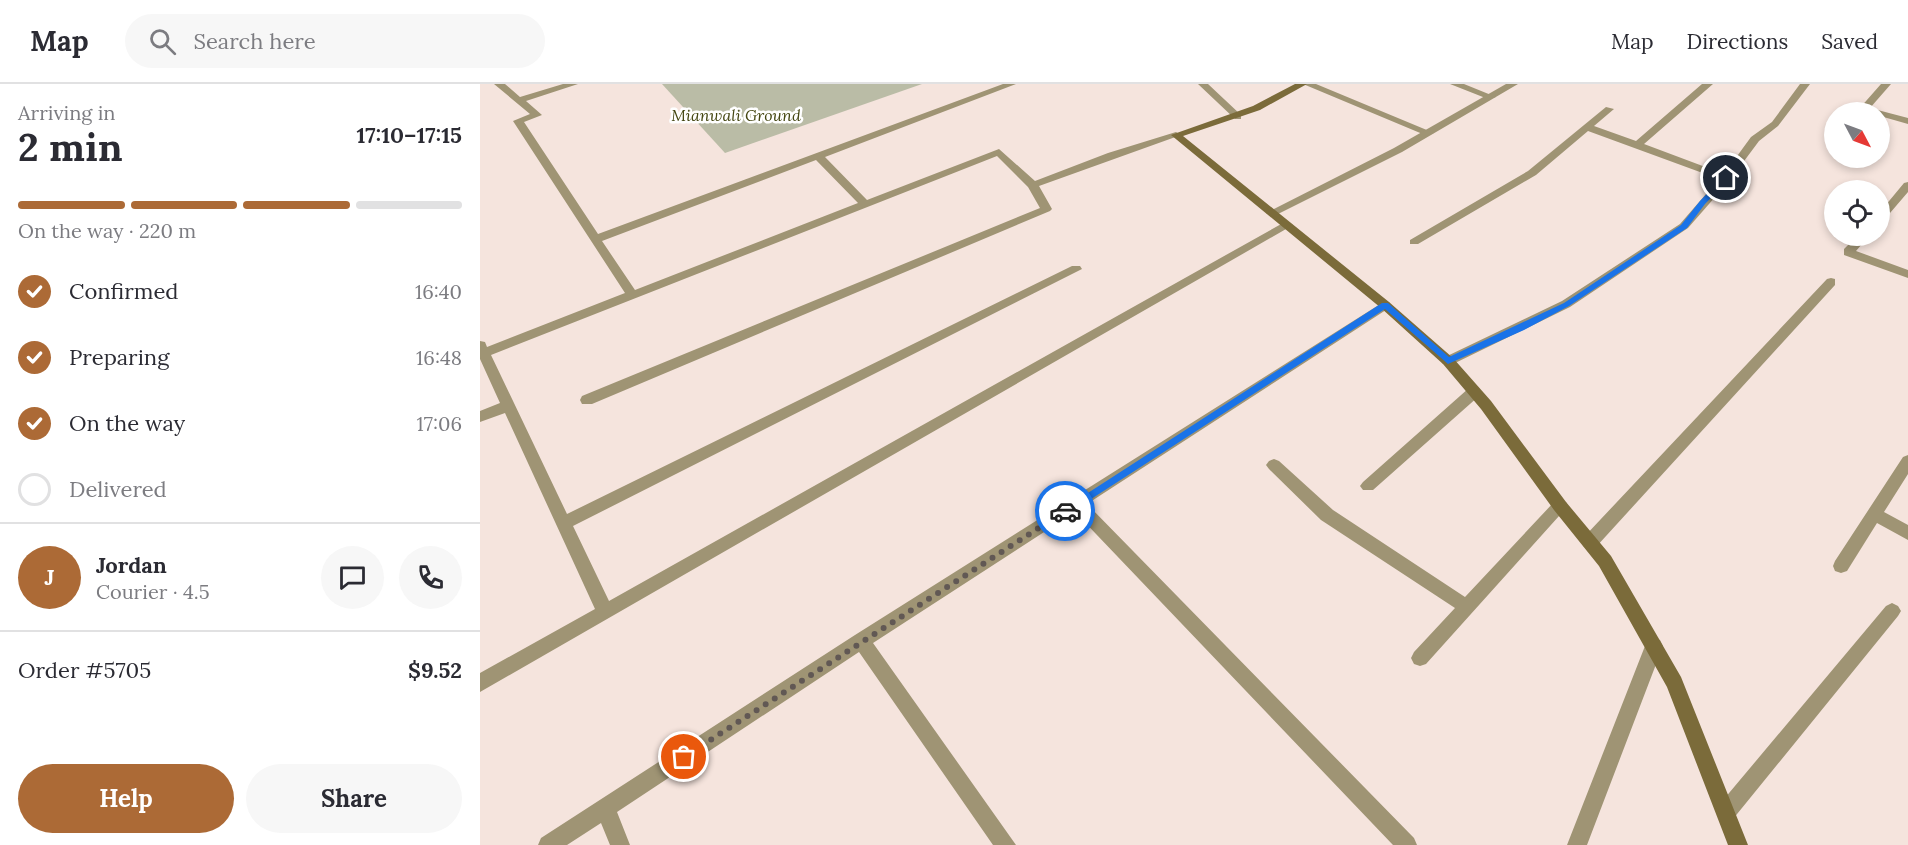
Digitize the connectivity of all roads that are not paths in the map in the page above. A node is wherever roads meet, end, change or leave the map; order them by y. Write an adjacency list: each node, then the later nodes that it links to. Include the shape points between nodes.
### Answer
1 (499, 84): 13 (street)
2 (573, 84): 13 (street)
3 (1011, 84): 23 (street)
4 (1203, 84): 17 (street)
5 (1302, 84): 17 (street)
6 (1308, 84): 20 (street)
7 (1455, 84): 12 (street)
8 (1513, 84): 12 (street)
9 (1708, 84): 22 (street)
10 (1805, 84): 24 (street)
11 (1886, 84): 14 (street)
12 (1491, 97): 20 (street)
13 (519, 100): 31 (street, via 537,115 518,121)
14 (1870, 102)
15 (1609, 109): 19 (street)
16 (1890, 116): 18 (street)
17 (1238, 117): 21 (street)
18 (1908, 121)
19 (1587, 127): 22 (street); 32 (street, via 1532,173)
20 (1429, 133): 29 (street)
21 (1176, 135): 25 (street); 29 (street)
22 (1637, 145): 24 (street)
23 (818, 156): 27 (street); 31 (street)
24 (1726, 178): 40 (street, via 1684,226 1566,304)
25 (1033, 185): 27 (street, via 999,152); 42 (street, via 1046,209)
26 (1908, 185): 28 (street)
27 (865, 204): 37 (street)
28 (1890, 206)
29 (1272, 213): 30 (street)
30 (1287, 225): 38 (street); 57 (street)
31 (596, 239): 37 (street)
32 (1414, 242)
33 (1854, 246): 35 (street, via 1848,252)
34 (1076, 269): 51 (street)
35 (1908, 274)
36 (1831, 282): 53 (street)
37 (632, 295): 39 (street)
38 (1385, 305): 40 (street); 48 (street)
39 (482, 349): 43 (street)
40 (1448, 361): 41 (street)
41 (1474, 392): 47 (street); 49 (street)
42 (587, 400)
43 (508, 406): 44 (street); 51 (street)
44 (480, 417)
45 (1908, 462): 50 (street)
46 (1274, 465): 55 (street, via 1327,515)
47 (1368, 486)
48 (1076, 503): 58 (street); 67 (street)
49 (1560, 506): 53 (street); 55 (street)
50 (1874, 514): 52 (street); 54 (street)
51 (563, 524): 57 (street)
52 (1908, 533)
53 (1590, 542): 59 (street)
54 (1841, 566)
55 (1467, 607): 60 (street)
56 (1892, 611): 63 (street)
57 (605, 612): 61 (street)
58 (861, 641): 62 (street); 66 (street)
59 (1654, 646): 63 (street, via 1675,683); 68 (street)
60 (1420, 658)
61 (480, 683)
62 (605, 808): 64 (street); 65 (street)
63 (1726, 812): 69 (street)
64 (548, 845)
65 (620, 845)
66 (1006, 845)
67 (1407, 845)
68 (1577, 845)
69 (1738, 845)

